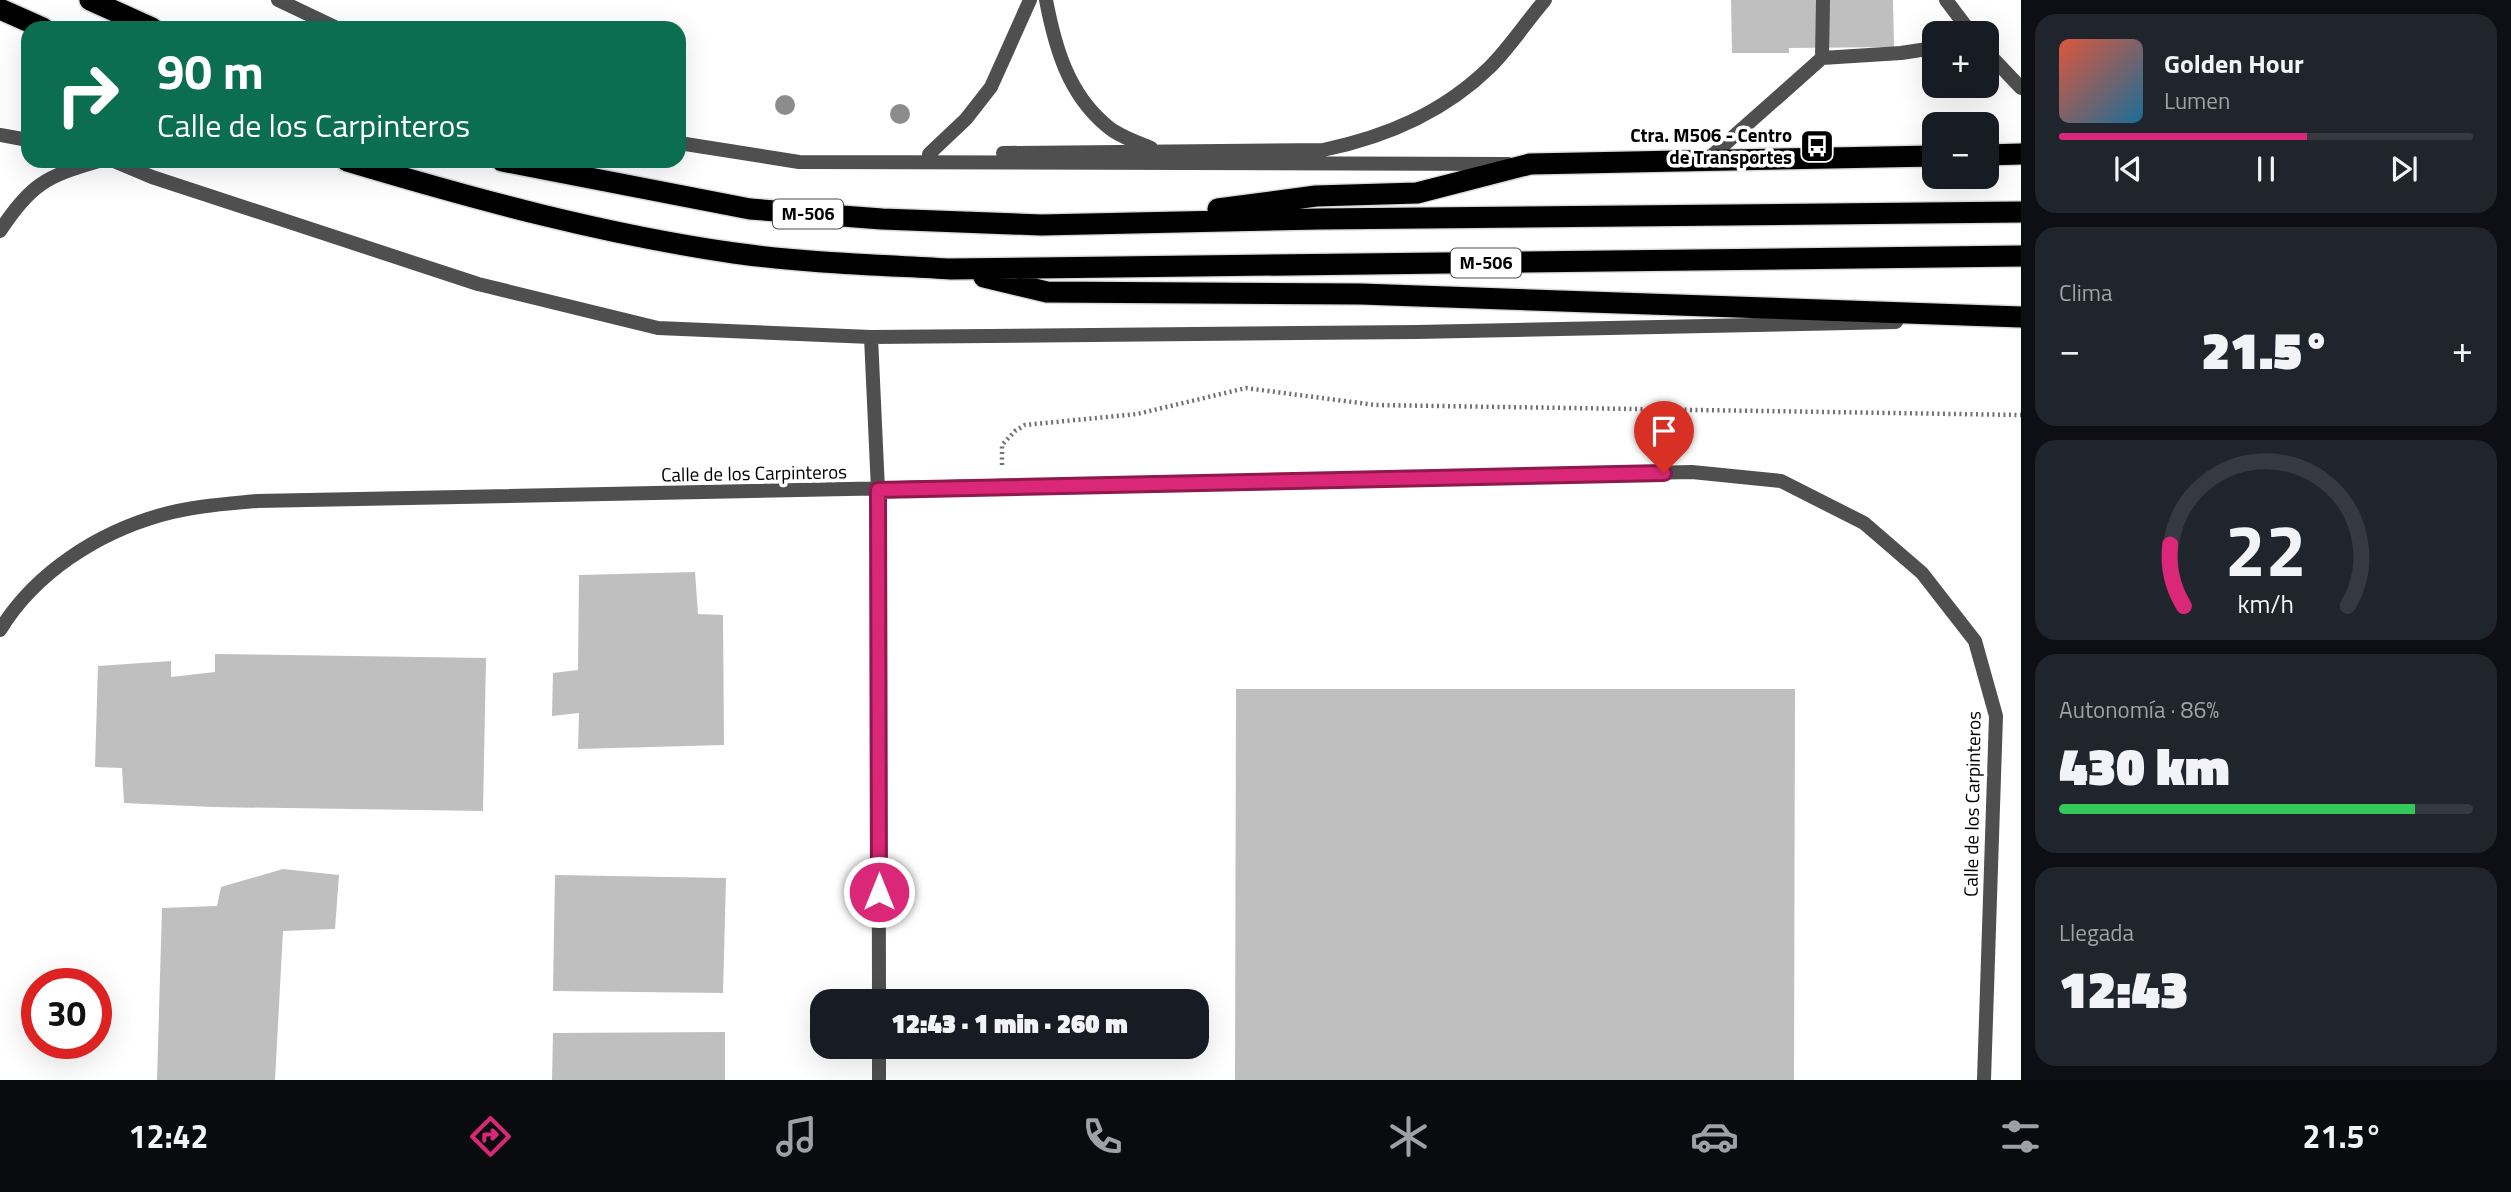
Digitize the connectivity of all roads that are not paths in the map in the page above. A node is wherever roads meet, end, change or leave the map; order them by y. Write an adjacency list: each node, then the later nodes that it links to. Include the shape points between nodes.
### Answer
1 (90, 0): 10 (highway)
2 (278, 0): 11 (street)
3 (1030, 0): 21 (street, via 991,87)
4 (1046, 0): 20 (street, via 1056,50 1079,96 1108,127)
5 (1545, 0): 20 (street, via 1490,66 1456,95 1405,126 1323,150)
6 (1823, 0): 14 (street)
7 (1946, 0): 12 (street)
8 (0, 9): 9 (highway)
9 (27, 21)
10 (136, 21)
11 (322, 21)
12 (1962, 21)
13 (1922, 50): 14 (street)
14 (1822, 58): 25 (street)
15 (1999, 65): 16 (street)
16 (2021, 88)
17 (0, 135): 18 (street)
18 (21, 139)
19 (686, 144): 26 (street)
20 (1155, 150): 21 (street)
21 (929, 154): 26 (street)
22 (2021, 154): 23 (highway)
23 (1999, 155)
24 (1922, 156): 25 (highway)
25 (1707, 160): 27 (highway)
26 (799, 162): 27 (street)
27 (1530, 164): 33 (highway, via 1418,193 1316,195)
28 (73, 168): 34 (street, via 58,172 22,198)
29 (131, 168): 38 (street, via 478,284 658,328)
30 (369, 168): 36 (highway, M-506, via 507,209 735,253)
31 (538, 168): 33 (highway, M-506, via 750,209 882,219)
32 (2021, 212): 33 (highway, M-506)
33 (1119, 223)
34 (0, 231)
35 (2021, 257): 36 (highway, M-506)
36 (951, 269): 37 (highway, via 1047,292 1388,295)
37 (2021, 318): 38 (street, via 1416,332)
38 (871, 337): 39 (street)
39 (878, 490): 40 (street, Calle de los Carpinteros, via 257,501 161,515 86,545 18,601); 41 (street); 44 (street, Calle de los Carpinteros, via 1692,472 1782,481 1864,523 1922,573 1975,641 1996,716)
40 (0, 630)
41 (879, 989)
42 (879, 1059): 43 (street)
43 (879, 1080)
44 (1984, 1080)

